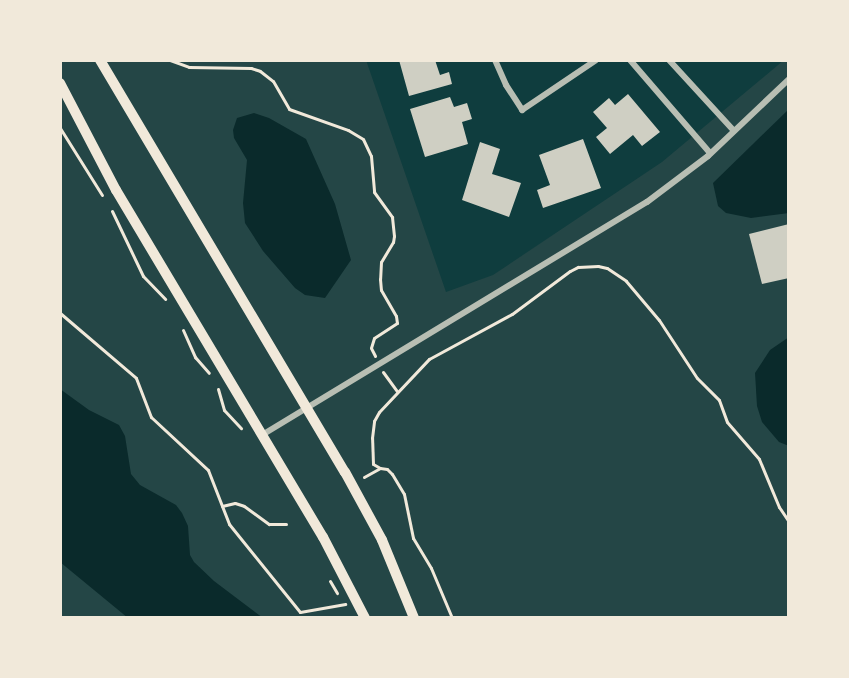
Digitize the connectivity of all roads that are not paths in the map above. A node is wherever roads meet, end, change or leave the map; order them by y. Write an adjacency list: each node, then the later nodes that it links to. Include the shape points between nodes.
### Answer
1 (100, 60): 10 (main road)
2 (495, 60): 3 (street, via 522,110)
3 (596, 60)
4 (630, 60): 9 (street)
5 (669, 60): 8 (street)
6 (789, 80): 8 (street)
7 (60, 83): 11 (main road, via 116,190)
8 (734, 131): 9 (street)
9 (710, 153): 10 (street, via 624,218)
10 (307, 407): 11 (street); 13 (main road, via 382,540)
11 (262, 435): 12 (main road, via 323,537)
12 (365, 618)
13 (414, 618)

